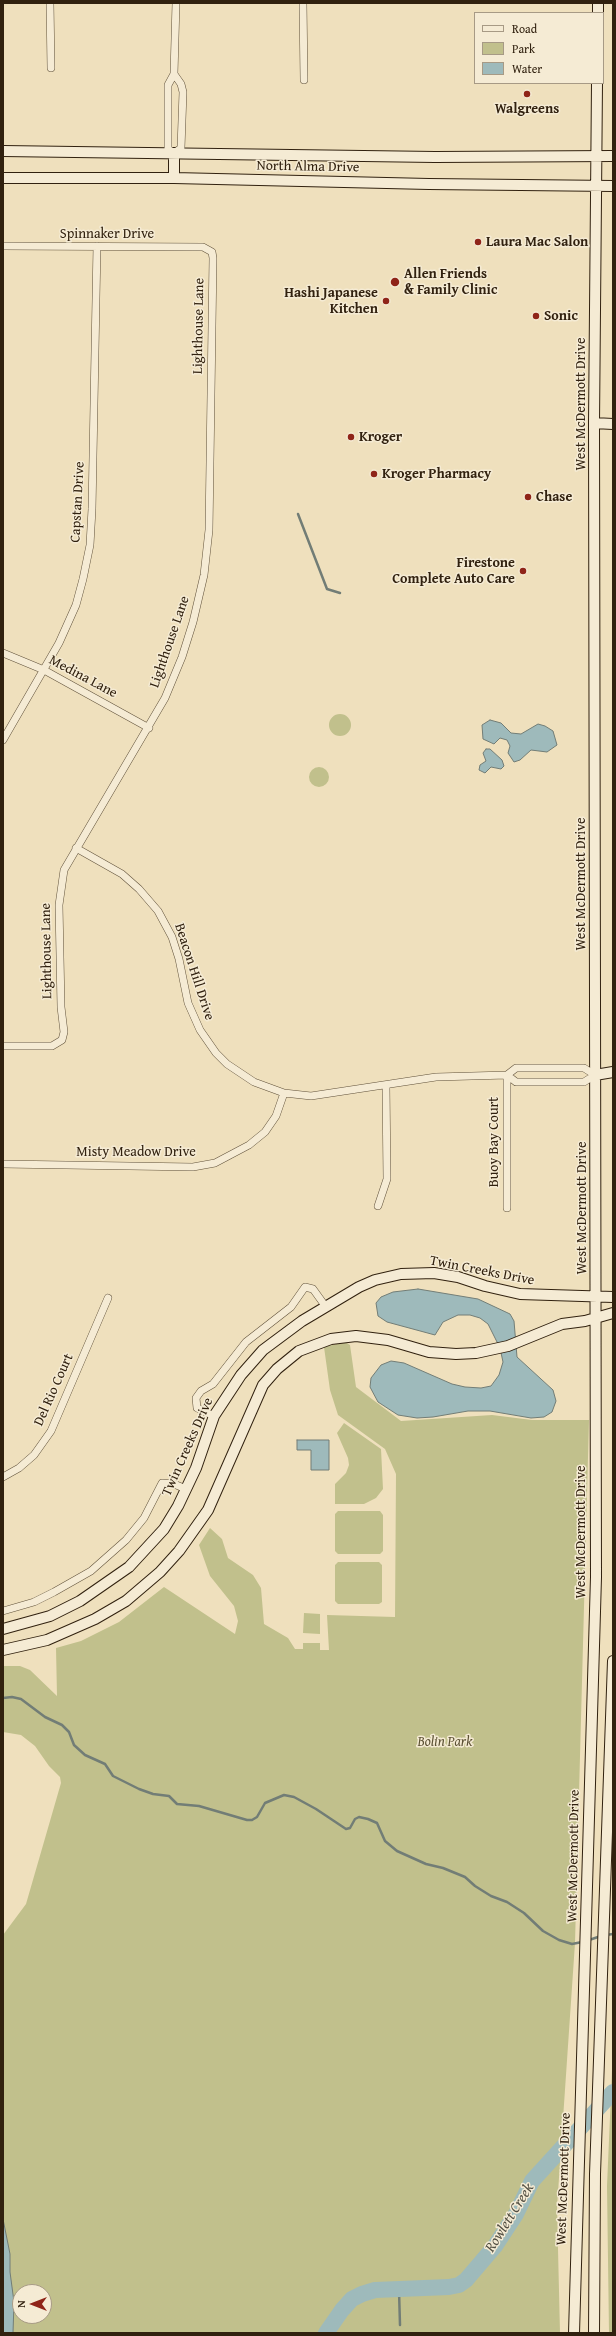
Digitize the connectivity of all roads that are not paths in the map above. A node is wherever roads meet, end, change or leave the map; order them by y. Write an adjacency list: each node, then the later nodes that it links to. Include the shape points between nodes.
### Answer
1 (50, 3): 4 (street)
2 (176, 3): 5 (street)
3 (303, 3): 6 (street)
4 (50, 68)
5 (174, 74): 9 (street, via 168,85 168,149); 9 (street, via 183,92 181,148)
6 (304, 80)
7 (597, 84): 10 (main road, West McDermott Drive)
8 (3, 151): 9 (main road, North Alma Drive)
9 (174, 153): 10 (main road, North Alma Drive, via 435,157); 13 (main road)
10 (597, 156): 11 (main road, North Alma Drive); 14 (main road, West McDermott Drive)
11 (613, 156)
12 (3, 178): 13 (main road, North Alma Drive)
13 (174, 178): 14 (main road, North Alma Drive)
14 (596, 186): 15 (main road, North Alma Drive); 19 (main road, West McDermott Drive)
15 (613, 186)
16 (3, 246): 17 (street, Spinnaker Drive)
17 (97, 246): 18 (street, Spinnaker Drive); 22 (street, Capstan Drive, via 90,545 76,605)
18 (210, 249): 23 (street, Lighthouse Lane, via 213,258 208,548 199,598 184,650 165,698)
19 (594, 424): 20 (main road); 28 (main road, West McDermott Drive)
20 (613, 424)
21 (3, 653): 22 (street, Medina Lane)
22 (44, 670): 23 (street, Medina Lane); 24 (street, Capstan Drive)
23 (148, 728): 25 (street, Lighthouse Lane)
24 (3, 740)
25 (76, 848): 26 (street, Lighthouse Lane, via 64,870 60,890 61,1007 64,1032 62,1040 52,1046); 31 (street, Beacon Hill Drive, via 122,874 139,888 158,911 172,937 192,1016 216,1053 240,1074)
26 (3, 1046)
27 (613, 1072): 28 (main road)
28 (595, 1074): 29 (street, Beacon Hill Drive, via 584,1082 516,1082); 29 (street, Beacon Hill Drive, via 584,1068 516,1068); 35 (main road, West McDermott Drive)
29 (507, 1076): 30 (street, Beacon Hill Drive, via 436,1077); 34 (street, Buoy Bay Court)
30 (386, 1085): 31 (street, Beacon Hill Drive, via 311,1096); 33 (street, via 387,1179)
31 (284, 1093): 32 (street, Misty Meadow Drive, via 276,1116 265,1132 249,1145 215,1163 193,1167)
32 (3, 1164)
33 (378, 1206)
34 (507, 1208)
35 (596, 1296): 36 (main road, Twin Creeks Drive); 38 (main road, Twin Creeks Drive, via 520,1294 452,1276 411,1273 367,1283); 40 (main road, West McDermott Drive)
36 (613, 1297)
37 (108, 1298): 42 (street, Del Rio Court, via 51,1431 26,1462)
38 (326, 1307): 41 (main road, Twin Creeks Drive, via 302,1321 264,1350 241,1375); 41 (street, via 316,1291 305,1287 291,1307 246,1342 213,1384 201,1391 196,1398 197,1408)
39 (613, 1313): 40 (main road)
40 (595, 1318): 46 (main road, via 562,1324 492,1350 466,1354 444,1354 384,1339 356,1336 331,1339 299,1352 277,1369 263,1385 208,1510 179,1551 160,1572 126,1601 95,1619 47,1640); 48 (main road, West McDermott Drive, via 596,1577)
41 (214, 1416): 43 (main road, Twin Creeks Drive)
42 (3, 1477)
43 (186, 1489): 44 (street, via 162,1483 147,1513 126,1540 91,1571 68,1586 40,1599); 45 (main road, Twin Creeks Drive, via 164,1529 129,1567 80,1602 50,1616)
44 (3, 1611)
45 (3, 1629)
46 (3, 1650)
47 (613, 1661): 49 (main road, via 595,2174)
48 (574, 2333)
49 (594, 2333)

